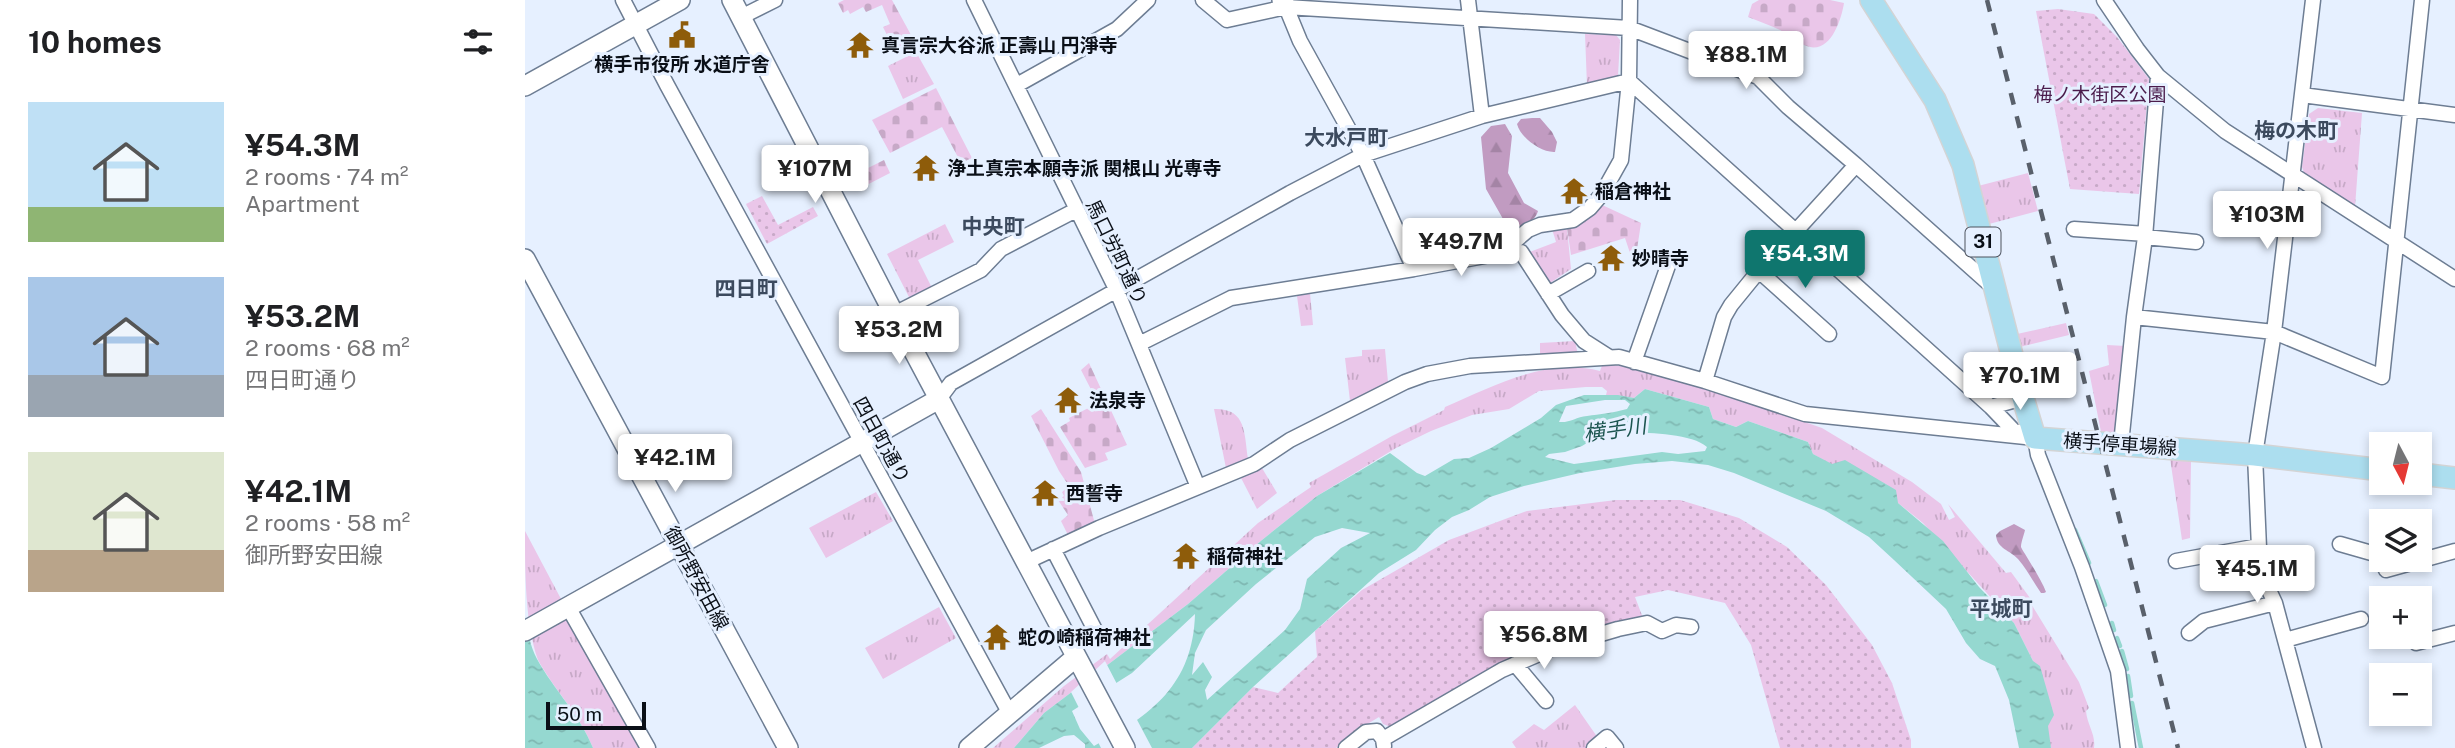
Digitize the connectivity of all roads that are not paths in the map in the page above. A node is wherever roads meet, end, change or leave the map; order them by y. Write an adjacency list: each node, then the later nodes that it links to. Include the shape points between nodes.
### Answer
1 (623, 0): 16 (street, 四日町通り)
2 (680, 0): 16 (street)
3 (775, 0): 14 (street)
4 (974, 0): 20 (street, 馬口労町通り)
5 (1147, 0): 20 (street, via 1118,29)
6 (1203, 0): 13 (street, via 1227,20)
7 (1468, 0): 15 (street)
8 (1630, 0): 17 (street)
9 (1871, 0): 43 (main road, 横手停車場線 / 31, via 1935,100 1963,165)
10 (2104, 0): 18 (street)
11 (2313, 0): 22 (street)
12 (2422, 0): 23 (street)
13 (1284, 4): 15 (street); 26 (street)
14 (737, 9): 45 (street)
15 (1470, 17): 17 (street); 25 (street)
16 (634, 25): 21 (street); 57 (street, 四日町通り)
17 (1629, 28): 19 (street); 27 (street, via 1758,77)
18 (2158, 76): 28 (street, via 2225,131); 32 (street)
19 (1629, 81): 25 (street); 31 (street); 35 (street, via 1621,160 1602,194 1573,220 1528,230)
20 (1017, 85): 29 (street, 馬口労町通り)
21 (525, 86)
22 (2302, 95): 23 (street); 28 (street)
23 (2411, 110): 24 (street); 34 (street)
24 (2455, 115)
25 (1482, 116): 26 (street)
26 (1363, 155): 38 (street); 42 (street)
27 (1856, 164): 31 (street); 43 (street)
28 (2294, 175): 34 (street); 47 (street)
29 (1076, 210): 42 (street, 馬口労町通り); 45 (street, via 1002,249 981,270)
30 (2074, 229): 32 (street)
31 (1795, 232): 40 (street); 55 (street)
32 (2146, 235): 33 (street); 46 (street)
33 (2196, 242)
34 (2398, 242): 41 (street); 47 (street, via 2382,377)
35 (1501, 253): 38 (street); 44 (street, via 1521,252)
36 (525, 259): 65 (street, 御所野安田線)
37 (1670, 261): 51 (street)
38 (1414, 270): 49 (street, via 1231,298)
39 (1588, 271): 44 (street)
40 (1759, 271): 48 (street); 52 (street, via 1724,317)
41 (2455, 279)
42 (1116, 289): 49 (street, 馬口労町通り); 53 (street, via 951,383)
43 (1996, 290): 54 (main road, 横手停車場線 / 31)
44 (1548, 294): 50 (street, via 1584,341)
45 (894, 314): 53 (street)
46 (2134, 317): 47 (street); 58 (street)
47 (2274, 332): 59 (street)
48 (1829, 334)
49 (1139, 344): 63 (street, 馬口労町通り)
50 (1611, 357): 51 (street); 63 (street, via 1470,366 1427,374 1290,440 1254,464)
51 (1634, 362): 52 (street)
52 (1705, 381): 56 (street, via 1805,414)
53 (939, 398): 57 (street); 72 (street)
54 (2023, 398): 55 (street); 56 (main road, 横手停車場線 / 31)
55 (1991, 407): 56 (street, via 2014,430)
56 (2035, 438): 58 (main road, 横手停車場線); 88 (street, via 2118,671)
57 (861, 443): 65 (street); 86 (street, 四日町通り)
58 (2121, 444): 59 (main road, 横手停車場線)
59 (2255, 455): 60 (main road, 横手停車場線); 66 (street)
60 (2369, 468)
61 (2433, 475): 62 (main road)
62 (2455, 478)
63 (1198, 487): 67 (street)
64 (2340, 544): 69 (street)
65 (679, 545): 74 (street); 91 (street, 御所野安田線)
66 (2259, 546): 71 (street); 73 (street, via 2260,571)
67 (1053, 549): 72 (street); 78 (street)
68 (2455, 551): 70 (street)
69 (2369, 554)
70 (2432, 557)
71 (2176, 561)
72 (1026, 562): 83 (street)
73 (2275, 603): 79 (street, via 2204,621); 82 (street)
74 (568, 607): 76 (street); 90 (street)
75 (2361, 619): 82 (street)
76 (533, 626)
77 (1691, 627): 84 (street, via 1676,625 1662,631 1647,623 1618,629)
78 (1096, 632)
79 (2189, 633)
80 (2455, 633): 81 (street)
81 (2432, 639)
82 (2285, 640): 89 (street)
83 (1076, 657): 86 (street); 93 (street)
84 (1515, 664): 85 (street); 87 (street)
85 (1546, 701)
86 (1010, 714): 92 (street)
87 (1383, 743): 94 (street, via 1377,731 1366,732)
88 (2124, 744)
89 (2309, 747)
90 (648, 748)
91 (789, 748)
92 (969, 748)
93 (1125, 748)
94 (1346, 748)
95 (1594, 748): 96 (street, via 1607,737)
96 (1616, 748)

